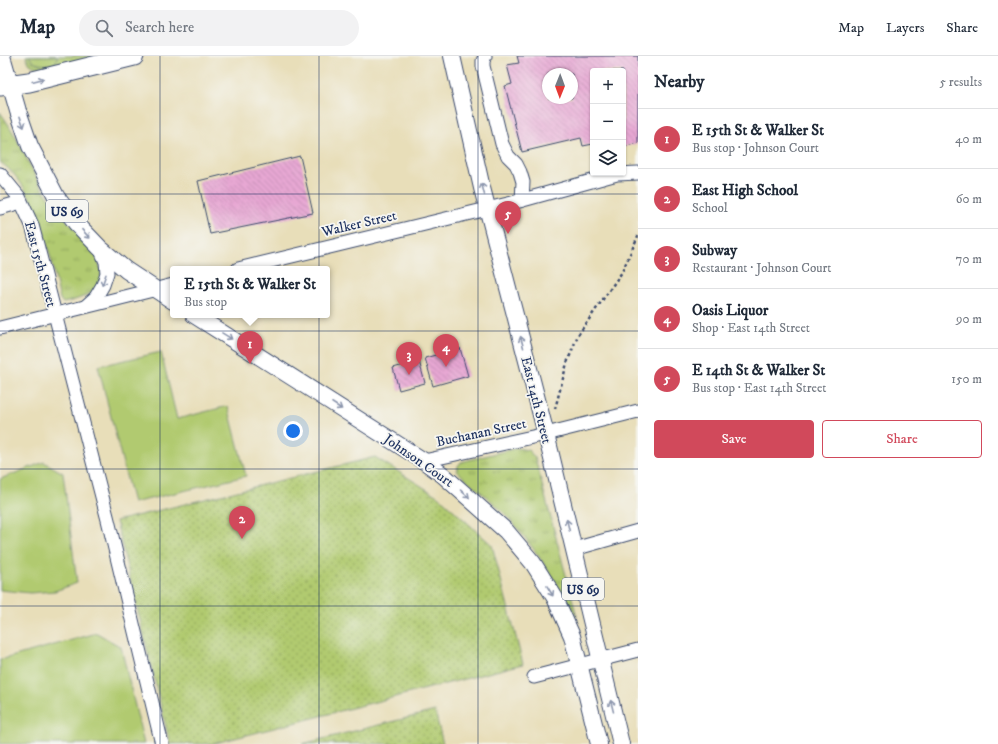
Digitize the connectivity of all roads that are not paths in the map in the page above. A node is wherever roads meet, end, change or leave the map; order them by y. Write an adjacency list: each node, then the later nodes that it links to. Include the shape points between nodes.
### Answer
1 (2, 56): 5 (main road, US 69)
2 (134, 56): 5 (highway, one-way to 2)
3 (452, 56): 11 (main road, East 14th Street / US 69, one-way to 3)
4 (485, 56): 8 (street, via 483,66 502,144 516,164 523,182)
5 (5, 86): 12 (main road, US 69, one-way to 12, via 30,146 56,196 76,223)
6 (638, 173): 8 (street, Walker Street, via 616,174)
7 (0, 174): 9 (street, East 15th Street)
8 (522, 200): 11 (street, Walker Street)
9 (21, 202): 10 (street); 18 (street, East 15th Street, via 32,225)
10 (0, 208)
11 (488, 209): 13 (street, Walker Street); 22 (main road, East 14th Street / US 69, one-way to 11)
12 (100, 248): 15 (main road, US 69); 17 (street, one-way to 17, via 106,262 107,273 96,297)
13 (250, 266)
14 (170, 286): 15 (street)
15 (154, 289): 16 (main road, US 69); 17 (street)
16 (170, 299)
17 (85, 307): 18 (street)
18 (55, 314): 20 (street); 30 (street, East 15th Street)
19 (199, 318): 23 (main road, Johnson Court / US 69, one-way to 23)
20 (0, 328)
21 (638, 410): 22 (street, Buchanan Street)
22 (546, 434): 23 (street, Buchanan Street); 25 (main road, East 14th Street / US 69, one-way to 22)
23 (424, 461): 28 (main road, Johnson Court / US 69, one-way to 28, via 506,531 533,563 555,598 572,636)
24 (638, 531): 25 (street)
25 (574, 549): 27 (main road, East 14th Street / US 69)
26 (638, 650): 27 (street)
27 (601, 660): 28 (street); 32 (main road, East 14th Street / US 69, one-way to 27)
28 (580, 665): 29 (street); 31 (main road, US 69)
29 (534, 677)
30 (162, 744)
31 (599, 744)
32 (621, 744)

